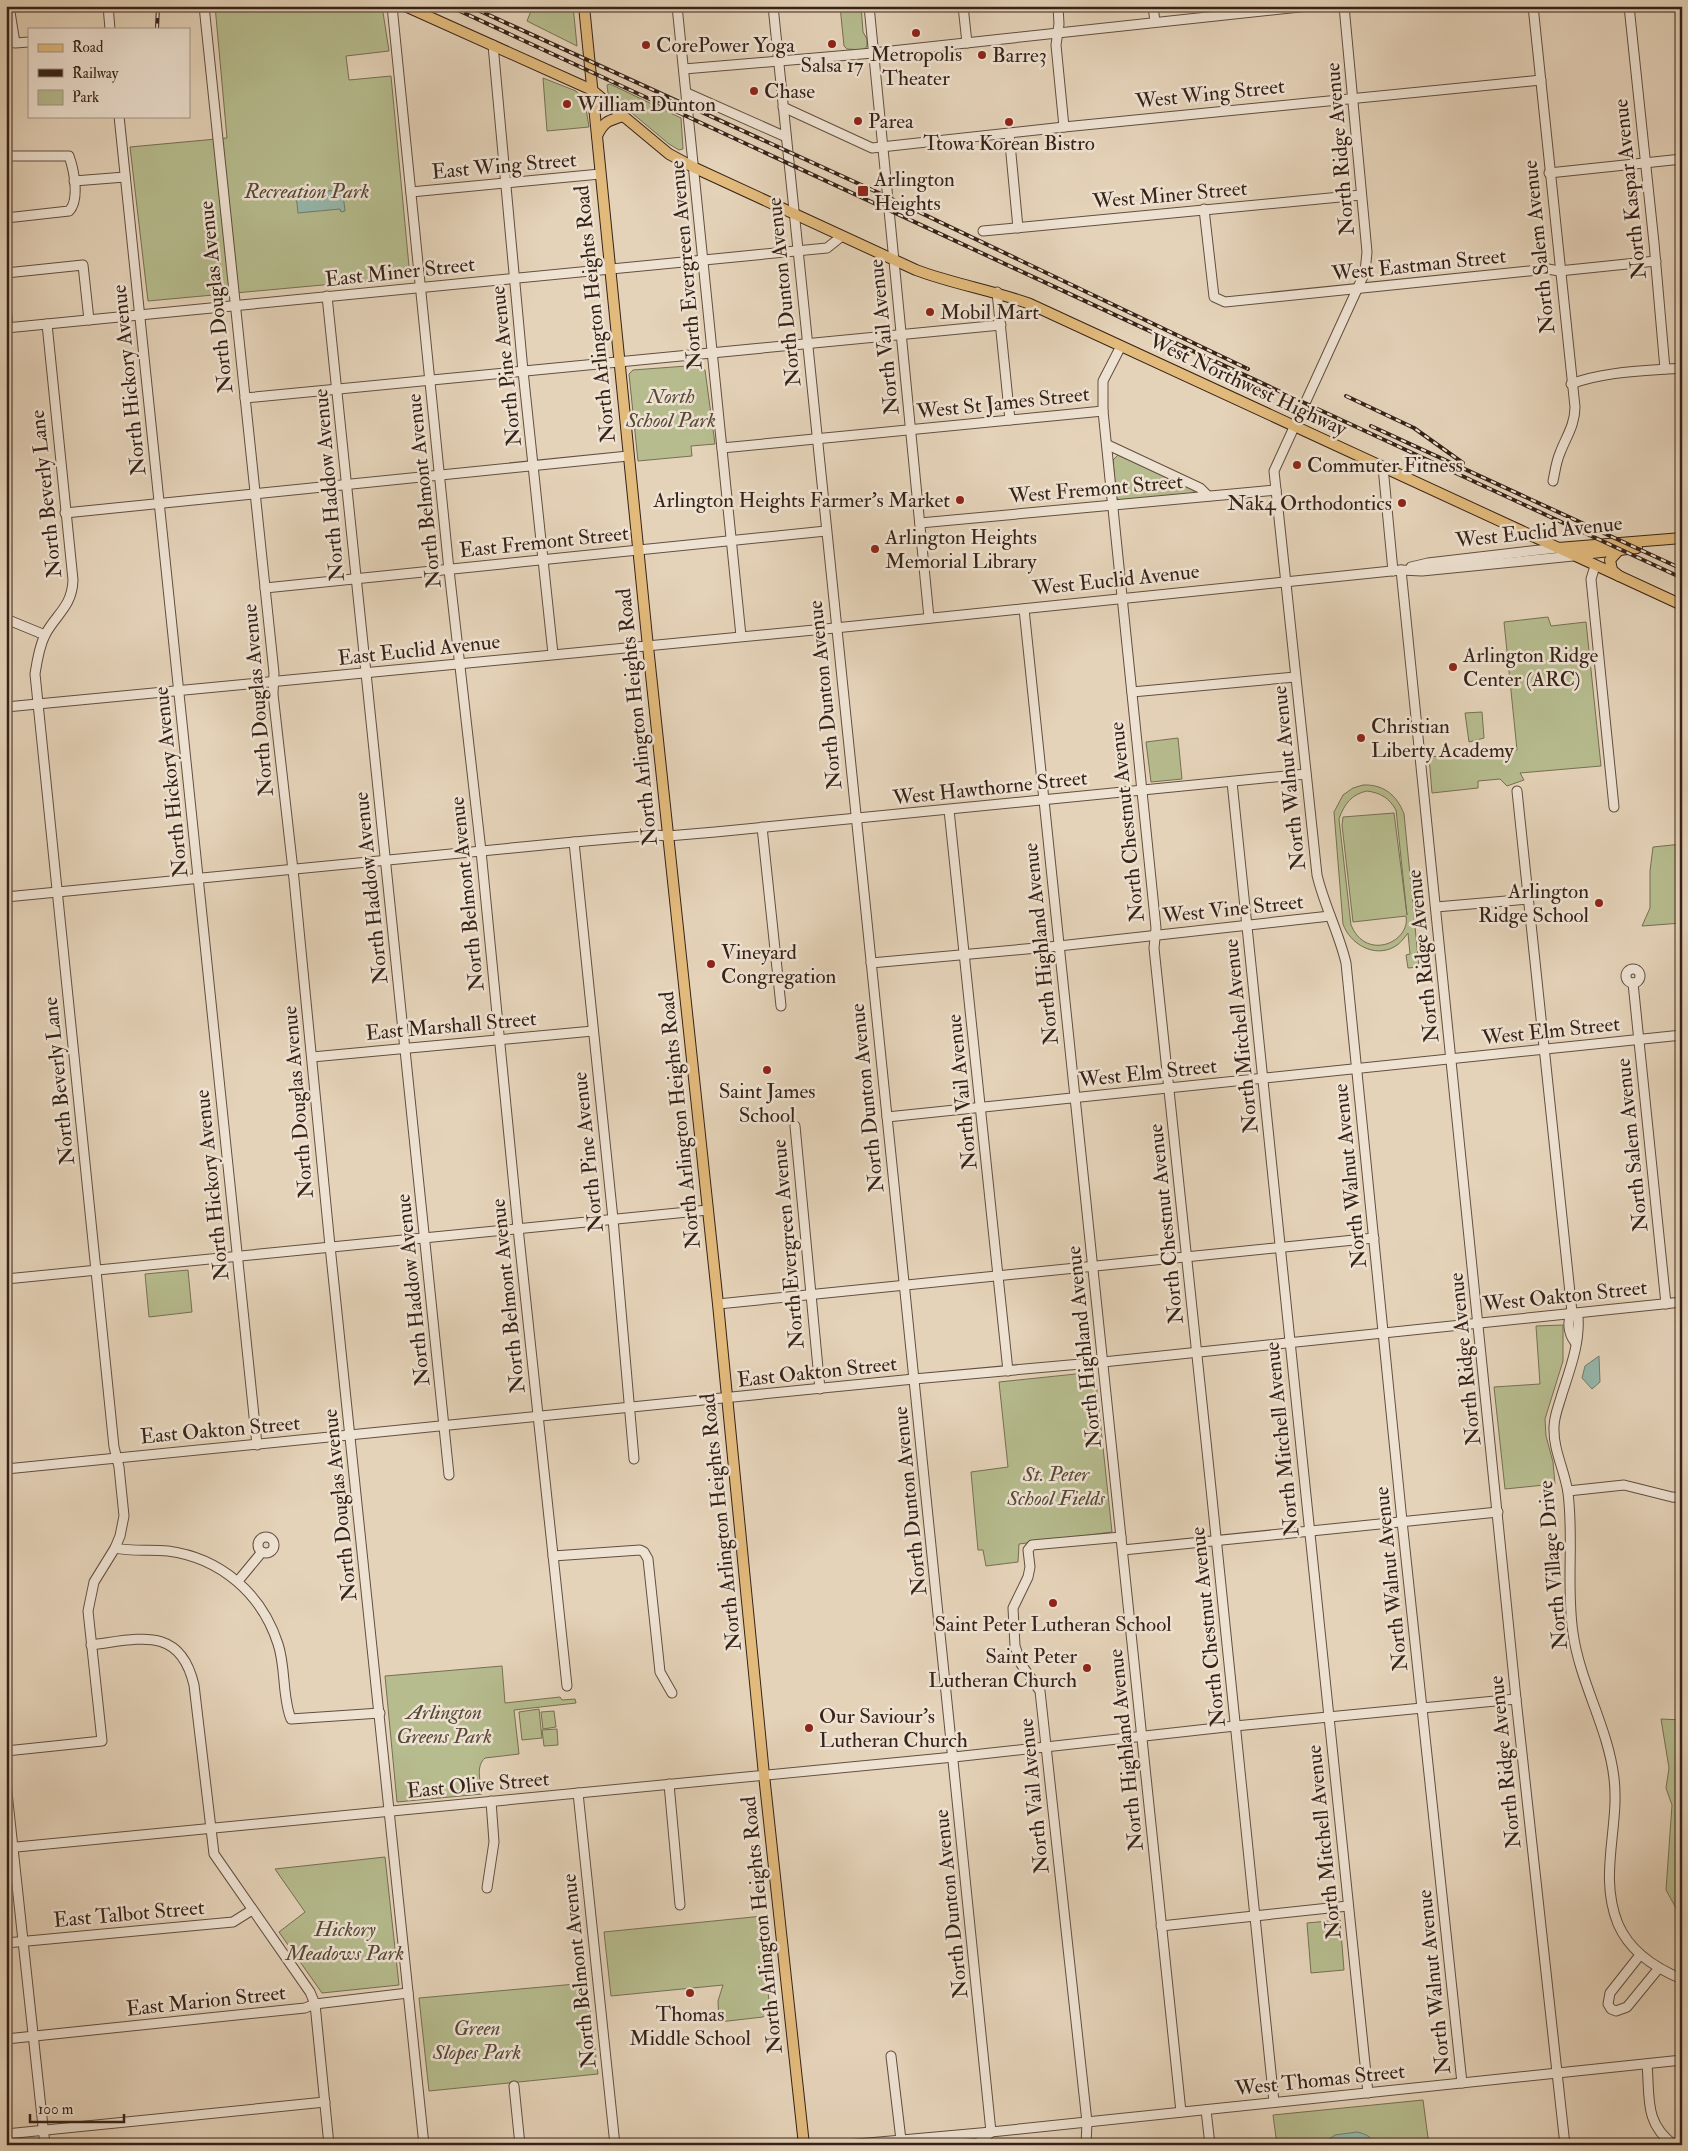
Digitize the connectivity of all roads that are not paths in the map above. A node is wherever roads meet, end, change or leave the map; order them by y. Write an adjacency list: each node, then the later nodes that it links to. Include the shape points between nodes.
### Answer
1 (9, 6): 20 (street, via 15,43)
2 (108, 6): 18 (street)
3 (204, 6): 67 (street, North Douglas Avenue)
4 (392, 6): 47 (street, North Belmont Avenue)
5 (405, 6): 22 (main road, West Northwest Highway)
6 (584, 6): 27 (main road, North Arlington Heights Road)
7 (677, 6): 25 (street, North Evergreen Avenue)
8 (773, 6): 24 (street, North Dunton Avenue)
9 (868, 6): 23 (street, North Vail Avenue)
10 (963, 6): 21 (street)
11 (1058, 6): 19 (street)
12 (1153, 6): 17 (street)
13 (1309, 6): 17 (street)
14 (1344, 6): 29 (street, North Ridge Avenue)
15 (1533, 6): 26 (street, North Salem Avenue)
16 (1629, 6): 40 (street, North Kaspar Avenue)
17 (1154, 22): 19 (street)
18 (110, 28)
19 (1058, 33): 21 (street); 33 (street, via 1056,45)
20 (28, 42)
21 (967, 43): 23 (street)
22 (493, 45): 27 (main road, West Northwest Highway); 46 (street, North Pine Avenue)
23 (873, 53): 24 (street); 37 (street, North Vail Avenue)
24 (779, 61): 25 (street); 30 (street, North Dunton Avenue)
25 (684, 69): 28 (street, North Evergreen Avenue)
26 (1541, 80): 29 (street, West Wing Street); 42 (street, North Salem Avenue)
27 (592, 90): 31 (main road, West Northwest Highway); 35 (main road, North Arlington Heights Road)
28 (687, 93): 36 (street); 41 (street, North Evergreen Avenue)
29 (1354, 98): 33 (street, West Wing Street); 48 (street, North Ridge Avenue)
30 (783, 107): 36 (street, North Dunton Avenue); 37 (street, West Wing Street, via 872,148)
31 (623, 116): 35 (main road, via 603,124); 41 (main road, West Northwest Highway, via 669,154)
32 (119, 118): 44 (street, North Hickory Avenue)
33 (1064, 126): 34 (street, West Wing Street)
34 (1009, 133): 37 (street, West Wing Street); 52 (street)
35 (596, 137): 43 (main road, North Arlington Heights Road)
36 (786, 137): 50 (street, North Dunton Avenue)
37 (882, 147): 56 (street, North Vail Avenue)
38 (6, 156): 45 (street, via 69,156)
39 (1682, 159): 40 (street)
40 (1645, 163): 42 (street); 58 (street, North Kaspar Avenue)
41 (695, 168): 50 (main road, West Northwest Highway); 57 (street, North Evergreen Avenue)
42 (1549, 173): 60 (street, North Salem Avenue)
43 (600, 174): 46 (street, East Wing Street); 59 (main road, North Arlington Heights Road)
44 (125, 177): 45 (street); 69 (street, North Hickory Avenue)
45 (74, 181): 51 (street, via 74,203 69,211)
46 (506, 183): 47 (street, East Wing Street); 62 (street, North Pine Avenue)
47 (411, 192): 63 (street, North Belmont Avenue)
48 (1361, 195): 49 (street, West Miner Street); 64 (street, North Ridge Avenue, via 1367,252)
49 (1204, 209): 52 (street, West Miner Street); 64 (street, West Eastman Street, via 1215,298 1225,302)
50 (794, 213): 54 (main road, West Northwest Highway); 55 (street, North Dunton Avenue)
51 (6, 218)
52 (1018, 228): 53 (street, West Miner Street)
53 (983, 231)
54 (842, 236): 55 (street, via 827,248); 56 (main road, West Northwest Highway)
55 (798, 251): 57 (street, East Miner Street); 75 (street, North Dunton Avenue)
56 (894, 259): 65 (main road, West Northwest Highway, via 929,275); 74 (street, North Vail Avenue)
57 (704, 260): 59 (street, East Miner Street); 77 (street, North Evergreen Avenue)
58 (1656, 261): 60 (street, West Eastman Street); 80 (street, North Kaspar Avenue)
59 (609, 269): 62 (street, East Miner Street); 78 (main road, North Arlington Heights Road)
60 (1559, 271): 64 (street, West Eastman Street, via 1548,269); 83 (street, North Salem Avenue)
61 (6, 273): 70 (street, via 83,265)
62 (515, 278): 63 (street, East Miner Street); 81 (street, North Pine Avenue)
63 (420, 287): 66 (street, East Miner Street); 82 (street, North Belmont Avenue)
64 (1359, 288): 88 (street, North Walnut Avenue)
65 (997, 292): 72 (street); 76 (main road, West Northwest Highway)
66 (327, 296): 67 (street, East Miner Street); 84 (street, North Haddow Avenue)
67 (235, 305): 69 (street, East Miner Street); 85 (street, North Douglas Avenue)
68 (6, 306): 73 (street)
69 (140, 315): 70 (street, East Miner Street); 102 (street, North Hickory Avenue)
70 (90, 320): 71 (street, East Miner Street)
71 (47, 324): 73 (street, East Miner Street); 104 (street, North Beverly Lane)
72 (1001, 325): 74 (street); 87 (street)
73 (7, 328)
74 (901, 335): 75 (street); 89 (street, North Vail Avenue)
75 (807, 344): 77 (street); 90 (street, North Dunton Avenue)
76 (1120, 346): 86 (street, North Chestnut Avenue, via 1104,381); 88 (main road, West Northwest Highway)
77 (712, 353): 78 (street); 92 (street, North Evergreen Avenue)
78 (619, 362): 81 (street); 93 (main road, North Arlington Heights Road)
79 (1682, 368): 80 (street)
80 (1665, 369): 83 (street)
81 (524, 371): 82 (street); 94 (street, North Pine Avenue)
82 (431, 380): 84 (street); 96 (street, North Belmont Avenue)
83 (1571, 384): 97 (street, North Salem Avenue, via 1575,416 1571,432 1559,454)
84 (338, 389): 85 (street); 98 (street, North Haddow Avenue)
85 (245, 398): 100 (street, North Douglas Avenue)
86 (1103, 411): 87 (street, West St James Street); 91 (street, North Chestnut Avenue)
87 (1010, 420): 89 (street, West St James Street)
88 (1294, 426): 95 (main road, West Northwest Highway); 99 (street, North Walnut Avenue, via 1274,471)
89 (910, 430): 90 (street, West St James Street); 105 (street, North Vail Avenue)
90 (816, 438): 92 (street, West St James Street); 106 (street, North Dunton Avenue)
91 (1108, 445): 101 (street, via 1200,488); 103 (street, North Chestnut Avenue)
92 (722, 448): 108 (street, North Evergreen Avenue)
93 (628, 456): 94 (street); 111 (main road, North Arlington Heights Road)
94 (534, 465): 96 (street); 114 (street, North Pine Avenue)
95 (1383, 467): 110 (main road, West Northwest Highway); 117 (street, North Ridge Avenue)
96 (441, 475): 98 (street); 116 (street, North Belmont Avenue)
97 (1553, 481)
98 (347, 484): 100 (street); 119 (street, North Haddow Avenue)
99 (1276, 490): 101 (street, West Fremont Street); 120 (street, North Walnut Avenue)
100 (255, 493): 102 (street); 121 (street, North Douglas Avenue)
101 (1208, 496): 103 (street, West Fremont Street)
102 (158, 503): 104 (street); 136 (street, North Hickory Avenue)
103 (1114, 505): 105 (street, West Fremont Street); 122 (street, North Chestnut Avenue)
104 (65, 513): 128 (street, North Beverly Lane, via 73,588 64,611)
105 (920, 523): 125 (street, North Vail Avenue)
106 (826, 531): 108 (street, East Fremont Street); 127 (street, North Dunton Avenue)
107 (1682, 538): 110 (main road, West Euclid Avenue)
108 (731, 541): 111 (street, East Fremont Street); 129 (street, North Evergreen Avenue)
109 (1682, 544): 112 (main road, West Euclid Avenue)
110 (1557, 548): 113 (main road, West Northwest Highway); 117 (street, West Euclid Avenue, via 1428,563)
111 (638, 550): 114 (street, East Fremont Street); 130 (main road, North Arlington Heights Road)
112 (1618, 550): 113 (main road, West Euclid Avenue); 118 (main road, via 1610,560 1612,570)
113 (1574, 556): 115 (main road, West Northwest Highway); 117 (street, West Euclid Avenue, via 1422,571)
114 (543, 560): 116 (street, East Fremont Street); 131 (street, North Pine Avenue)
115 (1595, 566): 118 (main road, West Northwest Highway); 145 (street, via 1592,578)
116 (449, 570): 119 (street, East Fremont Street); 132 (street, North Belmont Avenue)
117 (1397, 570): 120 (street, West Euclid Avenue); 158 (street, North Ridge Avenue)
118 (1619, 577): 123 (main road, West Northwest Highway)
119 (356, 579): 121 (street, East Fremont Street); 133 (street, North Haddow Avenue)
120 (1286, 582): 122 (street, West Euclid Avenue); 134 (street, North Walnut Avenue)
121 (265, 588): 135 (street, North Douglas Avenue)
122 (1122, 599): 124 (street, West Euclid Avenue); 137 (street, North Chestnut Avenue)
123 (1682, 605)
124 (1024, 609): 125 (street, West Euclid Avenue); 144 (street, North Highland Avenue)
125 (929, 618): 127 (street, West Euclid Avenue)
126 (6, 619): 128 (street)
127 (835, 628): 129 (street, East Euclid Avenue); 147 (street, North Dunton Avenue)
128 (45, 635): 138 (street, North Beverly Lane, via 35,674)
129 (741, 636): 130 (street, East Euclid Avenue)
130 (648, 644): 131 (street, East Euclid Avenue); 149 (main road, North Arlington Heights Road)
131 (553, 654): 132 (street, East Euclid Avenue)
132 (459, 663): 133 (street, East Euclid Avenue); 151 (street, North Belmont Avenue)
133 (366, 673): 135 (street, East Euclid Avenue); 152 (street, North Haddow Avenue)
134 (1296, 676): 137 (street); 140 (street, North Walnut Avenue)
135 (274, 682): 136 (street, East Euclid Avenue); 153 (street, North Douglas Avenue)
136 (179, 692): 138 (street, East Euclid Avenue); 154 (street, North Hickory Avenue)
137 (1132, 692): 142 (street, North Chestnut Avenue)
138 (39, 704): 139 (street, East Euclid Avenue); 155 (street, North Beverly Lane)
139 (6, 707)
140 (1306, 774): 141 (street, West Hawthorne Street); 159 (street, North Walnut Avenue, via 1317,875)
141 (1232, 782): 142 (street, West Hawthorne Street); 160 (street, North Mitchell Avenue)
142 (1142, 791): 144 (street, West Hawthorne Street); 161 (street, North Chestnut Avenue)
143 (1517, 791): 157 (street, North Village Drive)
144 (1044, 800): 146 (street, West Hawthorne Street); 162 (street, North Highland Avenue)
145 (1614, 807)
146 (949, 810): 147 (street, West Hawthorne Street); 163 (street, North Vail Avenue)
147 (856, 819): 148 (street, West Hawthorne Street); 164 (street, North Dunton Avenue)
148 (762, 827): 149 (street, West Hawthorne Street); 166 (street)
149 (668, 836): 150 (street, West Hawthorne Street); 182 (main road, North Arlington Heights Road)
150 (574, 842): 151 (street, West Hawthorne Street); 167 (street, North Pine Avenue)
151 (481, 851): 152 (street, West Hawthorne Street); 169 (street, North Belmont Avenue)
152 (386, 860): 153 (street, West Hawthorne Street); 171 (street, North Haddow Avenue)
153 (293, 869): 154 (street, West Hawthorne Street); 173 (street, North Douglas Avenue)
154 (199, 878): 155 (street, West Hawthorne Street); 189 (street, North Hickory Avenue)
155 (57, 892): 156 (street, West Hawthorne Street); 192 (street, North Beverly Lane)
156 (6, 897)
157 (1528, 899): 158 (street); 172 (street, North Village Drive)
158 (1436, 907): 174 (street, North Ridge Avenue)
159 (1330, 916): 160 (street, West Vine Street); 175 (street, North Walnut Avenue, via 1346,963)
160 (1247, 926): 161 (street, West Vine Street); 176 (street, North Mitchell Avenue)
161 (1155, 935): 162 (street, West Vine Street); 177 (street, North Chestnut Avenue)
162 (1059, 946): 163 (street, West Vine Street); 178 (street, North Highland Avenue)
163 (965, 954): 164 (street, West Vine Street); 179 (street, North Vail Avenue)
164 (872, 963): 180 (street, North Dunton Avenue)
165 (1633, 983): 170 (street, North Salem Avenue)
166 (781, 1006)
167 (593, 1031): 169 (street, East Marshall Street); 183 (street, North Pine Avenue)
168 (1682, 1035): 170 (street, West Elm Street)
169 (500, 1038): 171 (street, East Marshall Street); 184 (street, North Belmont Avenue)
170 (1639, 1039): 172 (street, West Elm Street); 199 (street, North Salem Avenue)
171 (406, 1048): 173 (street, East Marshall Street); 185 (street, North Haddow Avenue)
172 (1544, 1050): 174 (street, West Elm Street); 200 (street, North Village Drive)
173 (312, 1057): 187 (street, North Douglas Avenue)
174 (1452, 1059): 175 (street, West Elm Street); 201 (street, North Ridge Avenue)
175 (1357, 1070): 176 (street, West Elm Street); 186 (street, North Walnut Avenue)
176 (1263, 1079): 177 (street, West Elm Street); 188 (street, North Mitchell Avenue)
177 (1169, 1089): 178 (street, West Elm Street); 190 (street, North Chestnut Avenue)
178 (1075, 1098): 179 (street, West Elm Street); 191 (street, North Highland Avenue)
179 (981, 1108): 180 (street, West Elm Street); 193 (street, North Vail Avenue)
180 (887, 1117): 195 (street, North Dunton Avenue)
181 (794, 1126): 196 (street, North Evergreen Avenue)
182 (708, 1210): 183 (street); 198 (main road, North Arlington Heights Road)
183 (613, 1220): 184 (street); 210 (street, North Pine Avenue)
184 (518, 1228): 185 (street); 211 (street, North Belmont Avenue)
185 (425, 1236): 187 (street); 212 (street, North Haddow Avenue)
186 (1374, 1238): 188 (street); 202 (street, North Walnut Avenue)
187 (330, 1246): 189 (street); 213 (street, North Douglas Avenue)
188 (1280, 1246): 190 (street); 203 (street, North Mitchell Avenue)
189 (236, 1255): 192 (street); 214 (street, North Hickory Avenue)
190 (1186, 1256): 191 (street); 204 (street, North Chestnut Avenue)
191 (1092, 1267): 193 (street); 205 (street, North Highland Avenue)
192 (96, 1270): 194 (street); 215 (street, North Beverly Lane)
193 (999, 1277): 195 (street); 206 (street, North Vail Avenue)
194 (6, 1279)
195 (904, 1286): 196 (street); 207 (street, North Dunton Avenue)
196 (811, 1295): 198 (street); 208 (street, North Evergreen Avenue)
197 (1682, 1302): 199 (street, West Oakton Street)
198 (718, 1304): 209 (main road, North Arlington Heights Road)
199 (1666, 1304): 200 (street, West Oakton Street)
200 (1572, 1312): 201 (street, West Oakton Street); 219 (street, North Village Drive, via 1570,1336 1575,1342 1554,1426 1556,1449)
201 (1479, 1322): 202 (street, West Oakton Street); 221 (street, North Ridge Avenue)
202 (1384, 1332): 203 (street, West Oakton Street); 222 (street, North Walnut Avenue)
203 (1289, 1342): 204 (street, West Oakton Street); 223 (street, North Mitchell Avenue)
204 (1197, 1352): 205 (street, West Oakton Street); 225 (street, North Chestnut Avenue)
205 (1103, 1362): 206 (street, West Oakton Street); 224 (street, North Highland Avenue)
206 (1008, 1371): 207 (street, West Oakton Street)
207 (914, 1379): 208 (street, East Oakton Street); 242 (street, North Dunton Avenue)
208 (820, 1389): 209 (street, East Oakton Street)
209 (728, 1399): 210 (street, East Oakton Street); 243 (main road, North Arlington Heights Road)
210 (631, 1408): 211 (street, East Oakton Street); 216 (street, North Pine Avenue)
211 (538, 1417): 212 (street, East Oakton Street); 229 (street, North Belmont Avenue)
212 (444, 1426): 213 (street, East Oakton Street); 218 (street, North Haddow Avenue)
213 (350, 1435): 214 (street, East Oakton Street); 236 (street, North Douglas Avenue)
214 (257, 1445): 215 (street, East Oakton Street)
215 (116, 1457): 217 (street, East Oakton Street); 226 (street, North Beverly Lane, via 124,1516)
216 (634, 1459)
217 (6, 1469)
218 (449, 1475)
219 (1568, 1491): 220 (street, via 1624,1485); 259 (street, North Village Drive, via 1573,1632 1615,1781 1615,1816 1608,1875 1611,1895 1619,1924)
220 (1682, 1498)
221 (1498, 1512): 222 (street); 234 (street, North Ridge Avenue)
222 (1402, 1521): 223 (street); 235 (street, North Walnut Avenue)
223 (1309, 1531): 225 (street); 237 (street, North Mitchell Avenue)
224 (1121, 1537): 227 (street, North Highland Avenue); 240 (street, North Vail Avenue, via 1032,1545 1028,1550 1028,1577 1012,1608 1015,1646 1021,1664 1040,1690)
225 (1217, 1540): 227 (street); 238 (street, North Chestnut Avenue)
226 (115, 1548): 230 (street, via 186,1554); 231 (street, North Beverly Lane, via 91,1591 88,1611)
227 (1122, 1550): 239 (street, North Highland Avenue)
228 (262, 1552): 230 (street)
229 (553, 1556): 232 (street, North Belmont Avenue); 233 (street, via 644,1552 648,1559 660,1672)
230 (238, 1581): 236 (street, via 255,1600 278,1643 291,1719)
231 (91, 1645): 241 (street, North Beverly Lane, via 102,1741); 249 (street, via 151,1639 171,1646 186,1659 194,1685)
232 (567, 1686)
233 (672, 1693)
234 (1516, 1699): 235 (street, East Olive Street); 269 (street, North Ridge Avenue)
235 (1423, 1709): 237 (street, East Olive Street); 270 (street, North Walnut Avenue)
236 (380, 1713): 248 (street, North Douglas Avenue)
237 (1328, 1718): 238 (street, East Olive Street); 253 (street, North Mitchell Avenue)
238 (1235, 1726): 239 (street, East Olive Street); 255 (street, North Chestnut Avenue)
239 (1142, 1737): 240 (street, East Olive Street); 256 (street, North Highland Avenue)
240 (1047, 1747): 242 (street, East Olive Street); 277 (street, North Vail Avenue)
241 (6, 1751)
242 (954, 1757): 243 (street, East Olive Street); 279 (street, North Dunton Avenue)
243 (764, 1775): 245 (street, East Olive Street); 287 (main road, North Arlington Heights Road)
244 (6, 1783): 250 (street)
245 (669, 1784): 246 (street, East Olive Street); 252 (street)
246 (578, 1793): 247 (street, East Olive Street); 286 (street, North Belmont Avenue)
247 (490, 1801): 248 (street, East Olive Street); 251 (street, via 494,1842)
248 (389, 1811): 249 (street, East Olive Street); 262 (street, North Douglas Avenue)
249 (210, 1828): 250 (street, East Olive Street); 254 (street, via 214,1854)
250 (10, 1847): 257 (street)
251 (487, 1888)
252 (680, 1905)
253 (1348, 1906): 255 (street); 272 (street, North Mitchell Avenue)
254 (252, 1910): 257 (street, East Talbot Street, via 233,1922); 263 (street, via 310,1992)
255 (1254, 1916): 256 (street); 274 (street, North Chestnut Avenue)
256 (1162, 1926): 276 (street, North Highland Avenue)
257 (24, 1942): 258 (street, East Talbot Street); 264 (street)
258 (6, 1943)
259 (1640, 1955): 260 (street, North Village Drive); 260 (street, via 1610,1993 1608,2004 1611,2008 1616,2011 1627,2007)
260 (1659, 1968): 261 (street, North Village Drive)
261 (1682, 1979)
262 (408, 1993): 263 (street, East Marion Street); 284 (street, North Douglas Avenue)
263 (315, 2004): 264 (street, East Marion Street, via 305,2008); 273 (street)
264 (34, 2036): 265 (street, East Marion Street); 278 (street)
265 (6, 2039)
266 (891, 2056): 281 (street)
267 (1682, 2060): 268 (street, West Thomas Street)
268 (1647, 2064): 269 (street, West Thomas Street); 293 (street, via 1651,2117 1664,2137)
269 (1556, 2073): 270 (street, West Thomas Street); 292 (street, North Ridge Avenue)
270 (1462, 2083): 272 (street, West Thomas Street)
271 (514, 2086): 285 (street)
272 (1368, 2093): 274 (street, West Thomas Street)
273 (325, 2102): 278 (street); 283 (street)
274 (1274, 2102): 275 (street, West Thomas Street)
275 (1206, 2110): 276 (street, West Thomas Street); 291 (street)
276 (1181, 2112): 277 (street, West Thomas Street)
277 (1087, 2122): 279 (street, West Thomas Street); 290 (street, North Vail Avenue)
278 (43, 2130): 280 (street); 282 (street)
279 (991, 2132): 281 (street, West Thomas Street); 289 (street)
280 (6, 2134)
281 (901, 2140): 288 (street, West Thomas Street)
282 (45, 2145)
283 (329, 2145)
284 (424, 2145)
285 (520, 2145)
286 (615, 2145)
287 (804, 2145)
288 (846, 2145)
289 (976, 2145)
290 (1086, 2145)
291 (1210, 2145)
292 (1565, 2145)
293 (1674, 2145)

